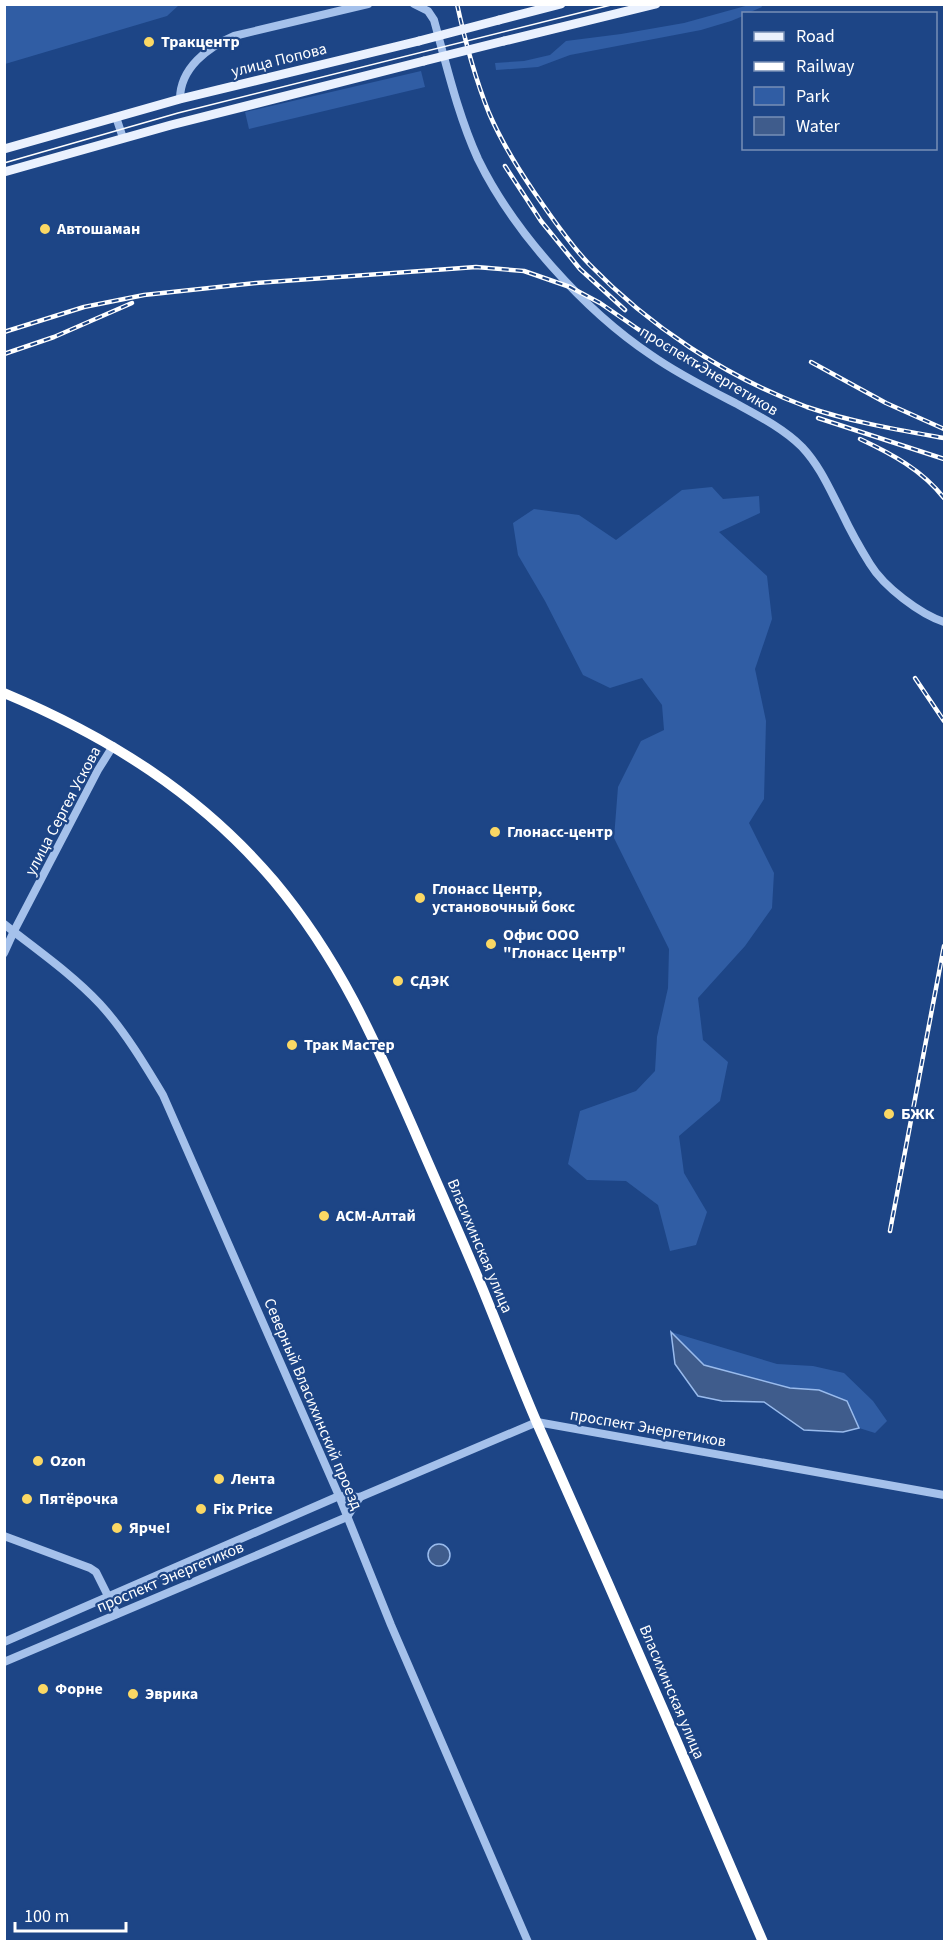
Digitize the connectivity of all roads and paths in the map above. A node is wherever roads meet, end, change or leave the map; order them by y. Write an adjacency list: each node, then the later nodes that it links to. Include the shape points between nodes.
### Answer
1 (368, 4): 5 (street, via 234,36 216,44 189,70 180,88)
2 (414, 4): 10 (street, проспект Энергетиков, via 434,20 462,116 496,193 563,278 596,312 650,355 763,418 800,446 829,485 871,566 917,609)
3 (561, 4): 5 (main road, улица Попова, bridge)
4 (656, 4): 7 (main road, bridge)
5 (180, 99): 6 (main road, улица Попова)
6 (116, 117): 7 (street); 8 (main road, улица Попова)
7 (123, 138): 9 (main road)
8 (4, 149)
9 (4, 172)
10 (945, 622)
11 (4, 693): 12 (highway, Власихинская улица)
12 (113, 746): 14 (street, улица Сергея Ускова); 16 (highway, Власихинская улица, via 163,778 242,846 309,926 333,963 382,1058)
13 (4, 924): 14 (street, Северный Власихинский проезд)
14 (14, 931): 15 (street, улица Сергея Ускова); 17 (street, Северный Власихинский проезд, via 98,1002 163,1095)
15 (4, 953)
16 (537, 1422): 18 (street, проспект Энергетиков); 19 (street); 27 (highway, Власихинская улица)
17 (339, 1496): 19 (street); 20 (street, Северный Власихинский проезд); 22 (street, проспект Энергетиков)
18 (945, 1496)
19 (360, 1497): 20 (street)
20 (347, 1517): 23 (street, проспект Энергетиков); 26 (street, Северный Власихинский проезд)
21 (4, 1536): 22 (street, via 90,1568)
22 (109, 1596): 23 (street); 24 (street, проспект Энергетиков)
23 (117, 1614): 25 (street, проспект Энергетиков)
24 (4, 1642)
25 (4, 1662)
26 (528, 1941)
27 (764, 1941)

